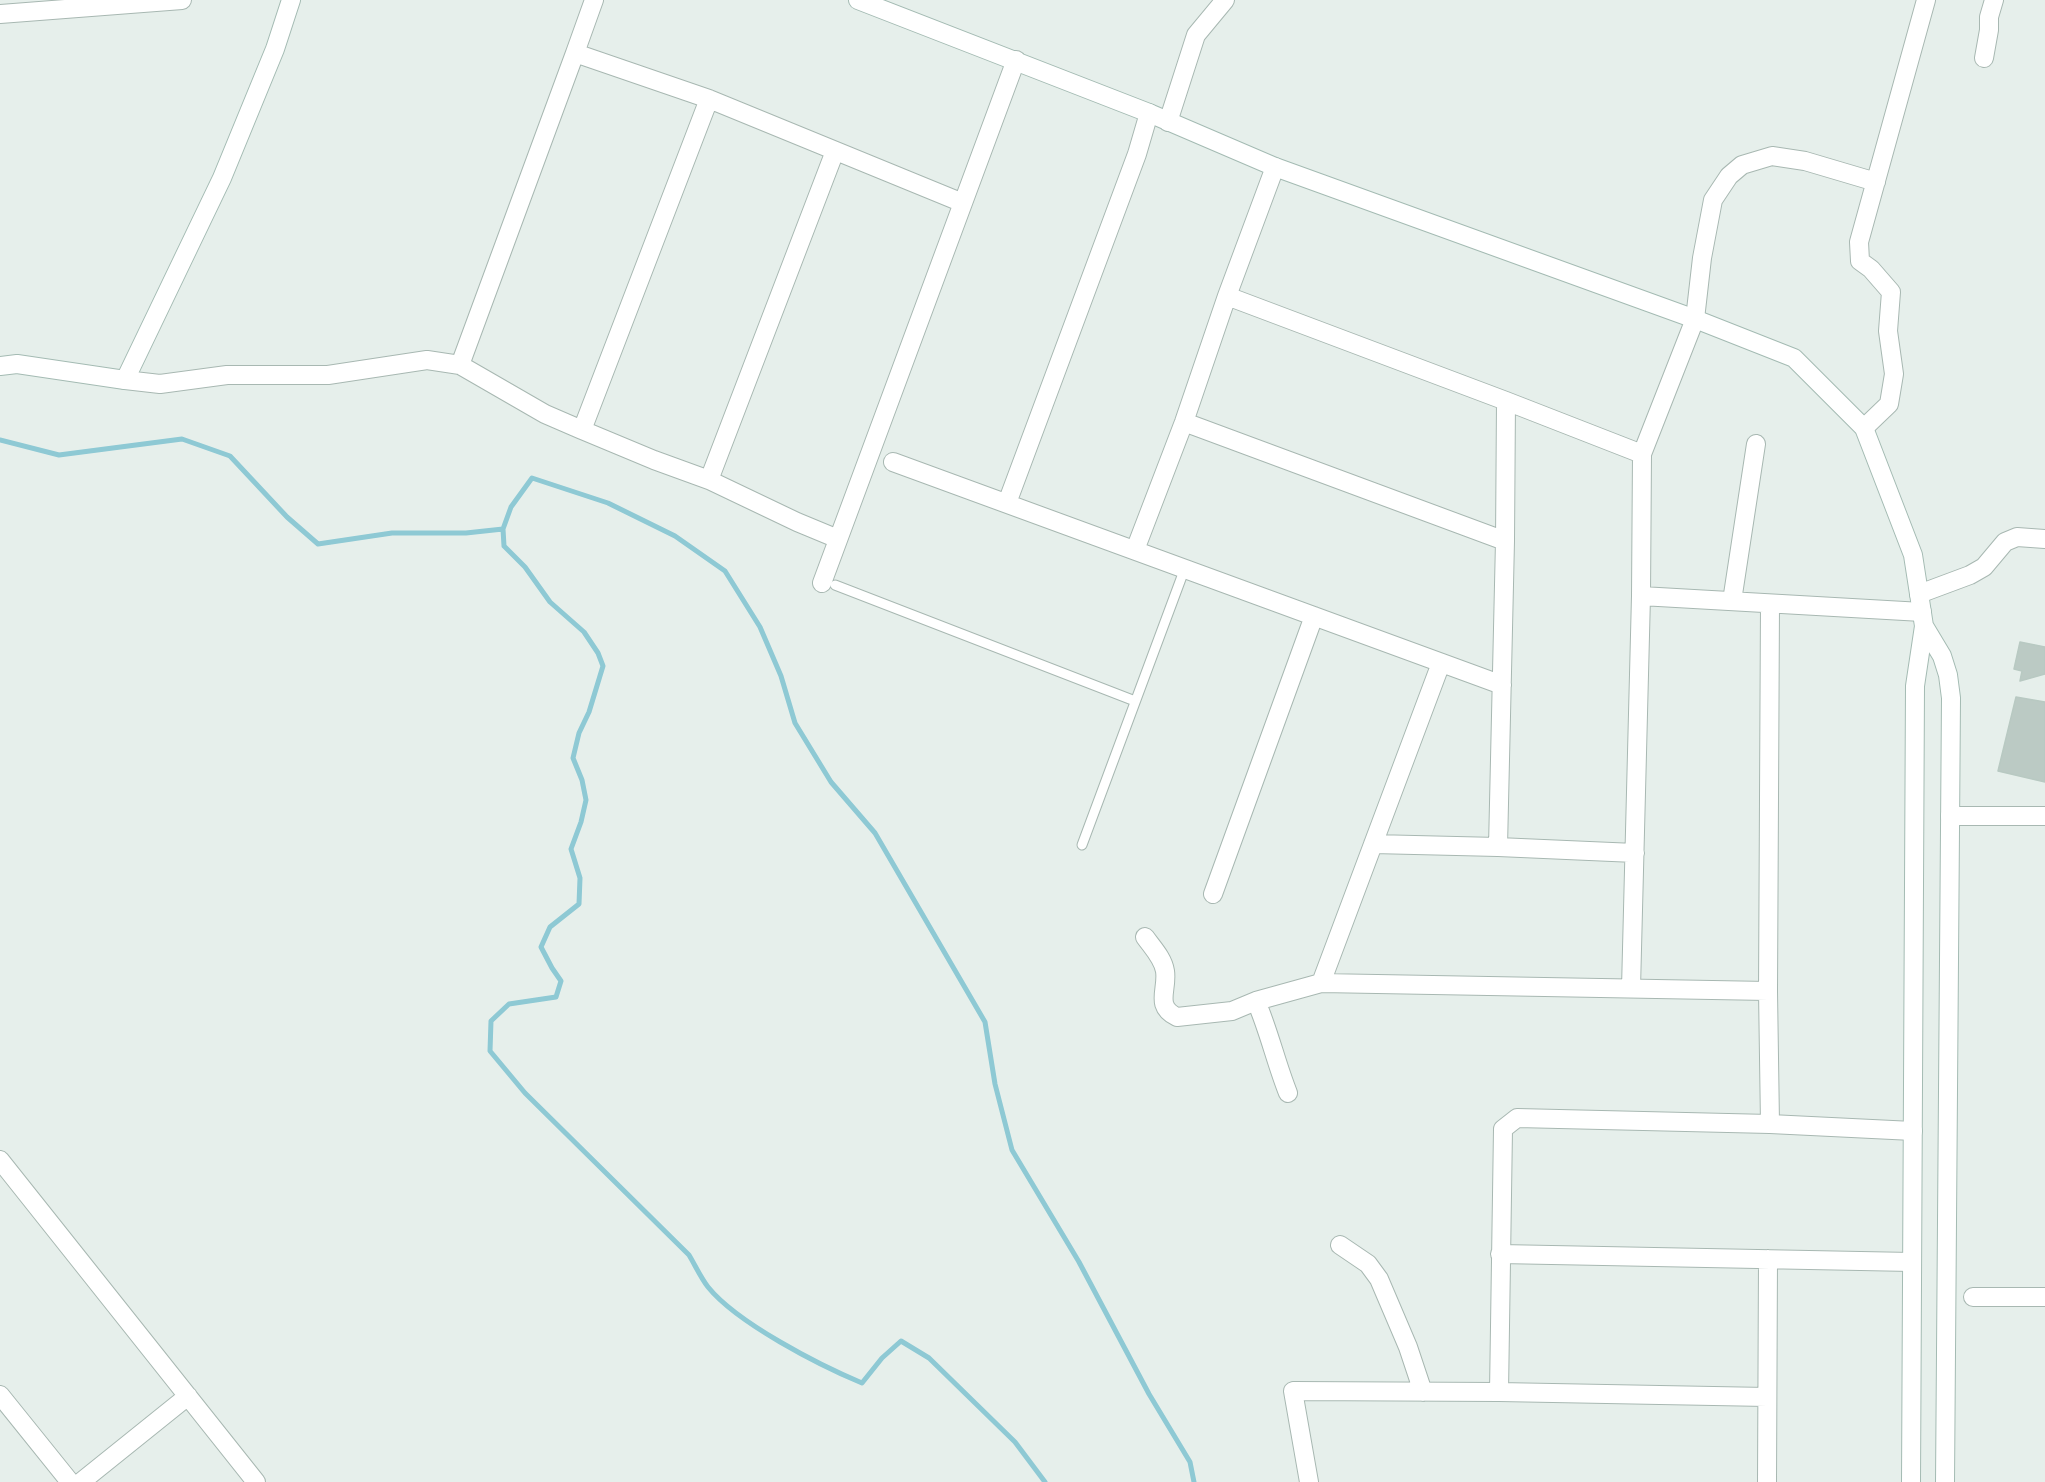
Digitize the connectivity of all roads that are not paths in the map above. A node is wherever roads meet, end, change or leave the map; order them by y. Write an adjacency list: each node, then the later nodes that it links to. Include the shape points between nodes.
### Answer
1 (182, 0): 8 (street)
2 (291, 0): 23 (street, via 222,178)
3 (594, 0): 9 (street)
4 (858, 0): 11 (street)
5 (1225, 0): 14 (street, via 1196,35)
6 (1926, 0): 17 (street)
7 (1994, 0): 10 (street)
8 (0, 14)
9 (575, 53): 12 (street); 21 (street)
10 (1984, 58)
11 (1016, 60): 13 (street); 18 (street)
12 (709, 99): 15 (street); 27 (street)
13 (1149, 113): 14 (street); 32 (street)
14 (1168, 122): 16 (street)
15 (835, 150): 18 (street); 31 (street)
16 (1275, 167): 19 (street); 20 (street)
17 (1876, 182): 20 (street, via 1772,156 1742,165 1713,200); 26 (street, via 1858,251 1860,261 1891,292 1888,332 1894,374 1889,404)
18 (963, 203): 33 (street)
19 (1227, 297): 24 (street); 25 (street)
20 (1695, 319): 26 (street, via 1794,358); 29 (street)
21 (460, 365): 23 (street, via 427,360 328,375 227,375 160,384); 27 (street, via 545,414)
22 (0, 366): 23 (street, via 16,364)
23 (125, 380)
24 (1506, 401): 29 (street); 35 (street)
25 (1184, 422): 35 (street); 36 (street)
26 (1864, 428): 39 (street, via 1912,555)
27 (582, 430): 31 (street)
28 (1756, 444): 41 (street)
29 (1642, 454): 40 (street)
30 (893, 462): 32 (street)
31 (709, 480): 33 (street)
32 (1008, 503): 36 (street)
33 (838, 539): 38 (street)
34 (2045, 539): 39 (street, via 2017,537 2005,542 1984,567)
35 (1505, 541): 46 (street)
36 (1135, 550): 37 (street)
37 (1185, 568): 43 (street); 47 (lane)
38 (829, 584): 47 (lane)
39 (1919, 594): 44 (street)
40 (1641, 596): 41 (street); 53 (street)
41 (1732, 601): 42 (street)
42 (1770, 603): 44 (street); 58 (street)
43 (1314, 616): 45 (street); 54 (street)
44 (1923, 619): 48 (street, via 1948,675); 62 (street, via 1915,686)
45 (1441, 663): 46 (street); 50 (street)
46 (1502, 685): 52 (street)
47 (1135, 701): 51 (lane)
48 (1950, 816): 49 (street); 81 (street)
49 (2045, 816)
50 (1373, 844): 52 (street); 56 (street)
51 (1082, 845)
52 (1498, 847): 53 (street)
53 (1635, 854): 57 (street)
54 (1213, 894)
55 (1145, 937): 59 (street, via 1165,969 1163,1003 1169,1014 1177,1017 1232,1011)
56 (1321, 983): 57 (street); 59 (street)
57 (1631, 988): 58 (street)
58 (1768, 991): 61 (street)
59 (1256, 1001): 60 (street)
60 (1288, 1093)
61 (1770, 1124): 62 (street); 65 (street, via 1517,1118 1503,1129)
62 (1913, 1131): 67 (street)
63 (0, 1160): 73 (street)
64 (1340, 1245): 70 (street, via 1368,1264 1379,1279)
65 (1500, 1254): 66 (street); 71 (street)
66 (1768, 1259): 67 (street); 74 (street)
67 (1912, 1262): 80 (street)
68 (1973, 1297): 69 (street)
69 (2045, 1297)
70 (1423, 1392): 71 (street); 78 (street, via 1293,1392)
71 (1498, 1392): 74 (street)
72 (0, 1395): 75 (street)
73 (188, 1396): 76 (street); 77 (street)
74 (1767, 1396): 79 (street)
75 (70, 1482)
76 (81, 1482)
77 (256, 1482)
78 (1309, 1482)
79 (1767, 1482)
80 (1911, 1482)
81 (1945, 1482)

